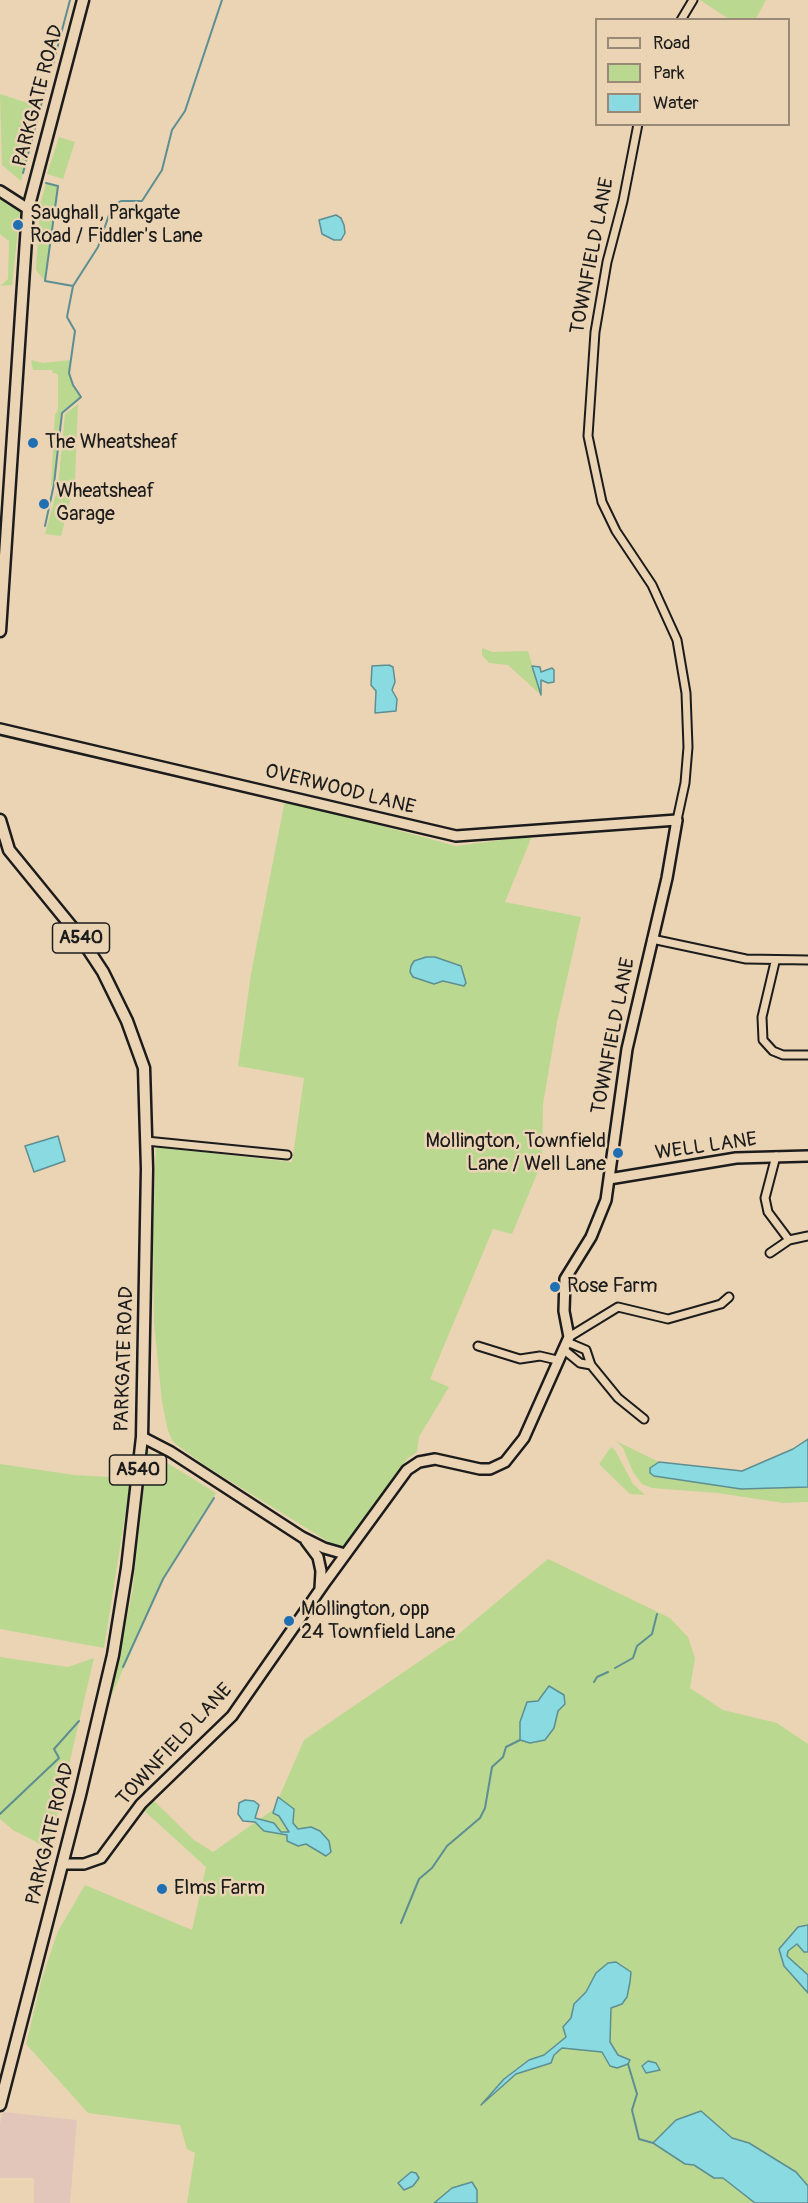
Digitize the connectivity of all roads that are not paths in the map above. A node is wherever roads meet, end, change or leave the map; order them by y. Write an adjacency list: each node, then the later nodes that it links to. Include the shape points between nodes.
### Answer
1 (83, 0): 6 (main road, PARKGATE ROAD)
2 (693, 0): 3 (street)
3 (682, 18)
4 (638, 126): 10 (street, TOWNFIELD LANE, via 595,332 588,436 602,502 652,585 677,640 686,693 688,747)
5 (0, 191): 6 (street)
6 (28, 209): 7 (main road, PARKGATE ROAD)
7 (0, 631)
8 (0, 729): 10 (street, OVERWOOD LANE, via 456,836)
9 (0, 820): 15 (main road, PARKGATE ROAD / A540, via 9,850 80,937 128,1021 144,1068)
10 (677, 820): 11 (street, TOWNFIELD LANE)
11 (652, 939): 13 (street, via 712,954); 19 (street, TOWNFIELD LANE, via 627,1049)
12 (808, 960): 13 (street)
13 (775, 962): 14 (street, via 762,1017 763,1040 783,1055)
14 (808, 1055)
15 (146, 1141): 16 (street); 29 (main road, PARKGATE ROAD / A540)
16 (287, 1155)
17 (776, 1156): 18 (street, WELL LANE); 19 (street, WELL LANE, via 736,1158); 21 (street, via 765,1198 768,1212)
18 (808, 1156)
19 (609, 1179): 24 (street, TOWNFIELD LANE, via 606,1200 591,1237 565,1279)
20 (808, 1236): 21 (street)
21 (789, 1240): 22 (street)
22 (770, 1253)
23 (729, 1297): 24 (street, via 721,1304 668,1319 618,1307)
24 (567, 1343): 26 (street, TOWNFIELD LANE); 27 (street, via 580,1363); 27 (street, via 586,1350)
25 (478, 1346): 26 (street, via 520,1359 540,1356)
26 (557, 1360): 31 (street, TOWNFIELD LANE, via 529,1428 505,1462 490,1469 447,1460 419,1462 407,1470)
27 (591, 1365): 28 (street)
28 (644, 1419)
29 (142, 1437): 30 (street); 33 (main road, PARKGATE ROAD / A540, via 113,1654)
30 (302, 1537): 31 (street); 32 (street, via 318,1557)
31 (345, 1554): 32 (street, TOWNFIELD LANE)
32 (320, 1589): 33 (street, TOWNFIELD LANE, via 232,1716 144,1801 101,1858 84,1864)
33 (62, 1864): 34 (main road, PARKGATE ROAD / A540)
34 (0, 2105)

